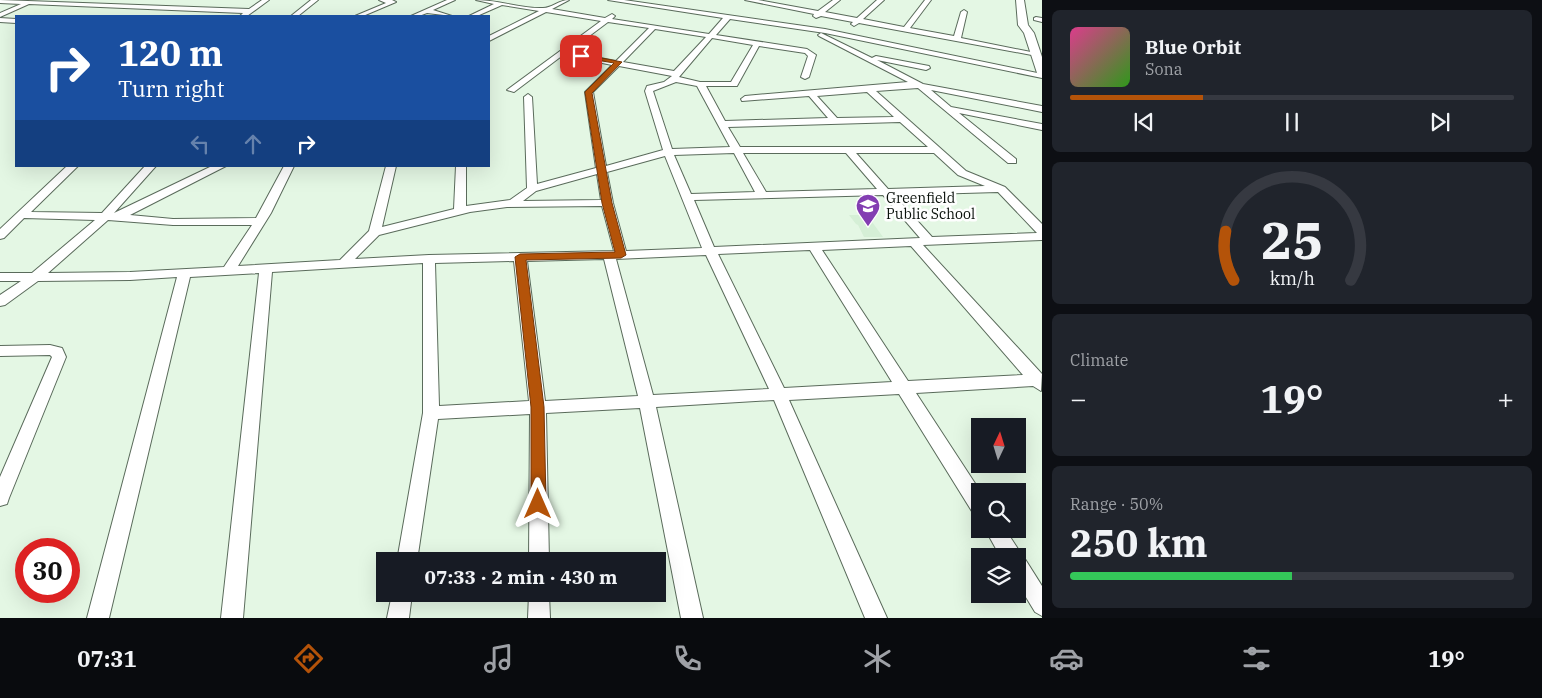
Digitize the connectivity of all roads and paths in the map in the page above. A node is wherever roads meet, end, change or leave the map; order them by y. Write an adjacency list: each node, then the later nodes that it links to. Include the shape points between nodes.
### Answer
1 (149, 0): 21 (street)
2 (266, 0): 24 (street)
3 (315, 0): 34 (street)
4 (382, 0): 35 (street, via 393,2)
5 (452, 0): 25 (street)
6 (479, 0): 19 (street)
7 (566, 0): 26 (street)
8 (610, 0): 18 (street)
9 (748, 0): 17 (street)
10 (791, 0): 20 (street)
11 (837, 0): 30 (street)
12 (882, 0): 44 (street)
13 (928, 0): 48 (street)
14 (1020, 0): 49 (street, via 1023,25)
15 (0, 1): 16 (street)
16 (33, 1): 21 (street); 32 (street)
17 (759, 2): 20 (street); 22 (street)
18 (631, 3): 23 (street); 39 (street)
19 (501, 4): 26 (street); 38 (street)
20 (780, 6): 30 (street)
21 (136, 7): 24 (street); 29 (street)
22 (752, 7)
23 (623, 8)
24 (249, 11): 33 (street)
25 (426, 11): 36 (street); 37 (street)
26 (546, 11): 42 (street); 52 (street)
27 (745, 12): 41 (street)
28 (964, 12): 53 (street)
29 (124, 13)
30 (820, 13): 44 (street); 47 (street)
31 (616, 14): 42 (street)
32 (0, 15)
33 (243, 15)
34 (295, 15)
35 (360, 15)
36 (416, 15)
37 (444, 15)
38 (474, 15)
39 (729, 16): 41 (street); 50 (street)
40 (1038, 16): 49 (street, via 1037,28)
41 (738, 18): 47 (street)
42 (608, 19): 46 (street); 56 (street)
43 (0, 20): 45 (street)
44 (858, 20): 48 (street); 51 (street)
45 (15, 21)
46 (655, 26): 50 (street); 59 (street)
47 (804, 28): 51 (street); 57 (street)
48 (906, 29): 55 (street)
49 (1029, 33): 58 (street)
50 (713, 35): 54 (street); 62 (street)
51 (842, 35): 55 (street)
52 (490, 39)
53 (957, 39): 55 (street); 58 (street)
54 (758, 42): 63 (street, via 811,52); 64 (street, via 737,82)
55 (942, 46): 61 (street)
56 (562, 53): 59 (street); 67 (street)
57 (856, 53): 60 (street); 65 (street)
58 (1037, 54): 61 (street)
59 (619, 62): 62 (street); 88 (street, via 589,92)
60 (926, 68)
61 (1042, 74)
62 (676, 76): 64 (street); 79 (street, via 667,84 649,91)
63 (805, 78)
64 (700, 84): 75 (street)
65 (919, 85): 66 (street); 71 (street); 72 (street)
66 (869, 89): 68 (street); 73 (street)
67 (511, 90)
68 (812, 94): 70 (street); 74 (street)
69 (528, 97): 89 (street)
70 (745, 99)
71 (948, 108): 76 (street); 81 (street)
72 (1042, 109)
73 (904, 119): 74 (street); 78 (street)
74 (834, 120): 75 (street)
75 (721, 124): 77 (street)
76 (1042, 127)
77 (737, 150): 79 (street); 80 (street); 92 (street)
78 (938, 150): 80 (street); 90 (street, via 962,173)
79 (668, 152): 88 (street); 93 (street)
80 (850, 152): 91 (street)
81 (1012, 161)
82 (72, 167): 97 (street)
83 (150, 167): 98 (street)
84 (219, 167): 98 (street)
85 (288, 167): 99 (street)
86 (391, 167): 100 (street)
87 (462, 167): 96 (street)
88 (601, 170): 89 (street); 95 (street)
89 (532, 189): 94 (street)
90 (1001, 189): 91 (street); 101 (street)
91 (887, 193): 92 (street); 103 (street)
92 (762, 195): 93 (street)
93 (687, 197): 107 (street)
94 (513, 203): 95 (street); 96 (street)
95 (607, 203): 108 (street)
96 (460, 211): 100 (street)
97 (21, 215): 98 (street); 102 (street)
98 (111, 217): 99 (street, via 174,222); 115 (street)
99 (259, 221): 113 (street)
100 (375, 232): 111 (street)
101 (1039, 234): 103 (street); 106 (street)
102 (0, 235)
103 (929, 241): 104 (street)
104 (914, 242): 105 (street); 119 (street)
105 (814, 247): 107 (street); 120 (street)
106 (1042, 247)
107 (710, 251): 108 (street); 121 (street)
108 (615, 255): 109 (street); 122 (street)
109 (520, 257): 110 (street); 123 (street)
110 (429, 259): 111 (street); 124 (street)
111 (343, 264): 112 (street)
112 (266, 268): 113 (street); 134 (street)
113 (228, 271): 114 (street)
114 (184, 274): 115 (street); 133 (street)
115 (36, 276): 116 (street); 117 (street)
116 (0, 278)
117 (0, 302)
118 (0, 351): 126 (street, via 50,350 57,352 59,357)
119 (1040, 382): 120 (street)
120 (904, 387): 121 (street); 125 (street)
121 (778, 394): 122 (street); 138 (street)
122 (647, 401): 123 (street); 137 (street)
123 (538, 407): 124 (street); 128 (street)
124 (431, 413): 127 (street)
125 (971, 493)
126 (0, 498)
127 (408, 552)
128 (539, 552)
129 (1026, 579): 132 (street)
130 (401, 602): 135 (street)
131 (539, 602): 136 (street)
132 (1042, 605)
133 (98, 618)
134 (232, 618)
135 (398, 618)
136 (539, 618)
137 (692, 618)
138 (876, 618)

